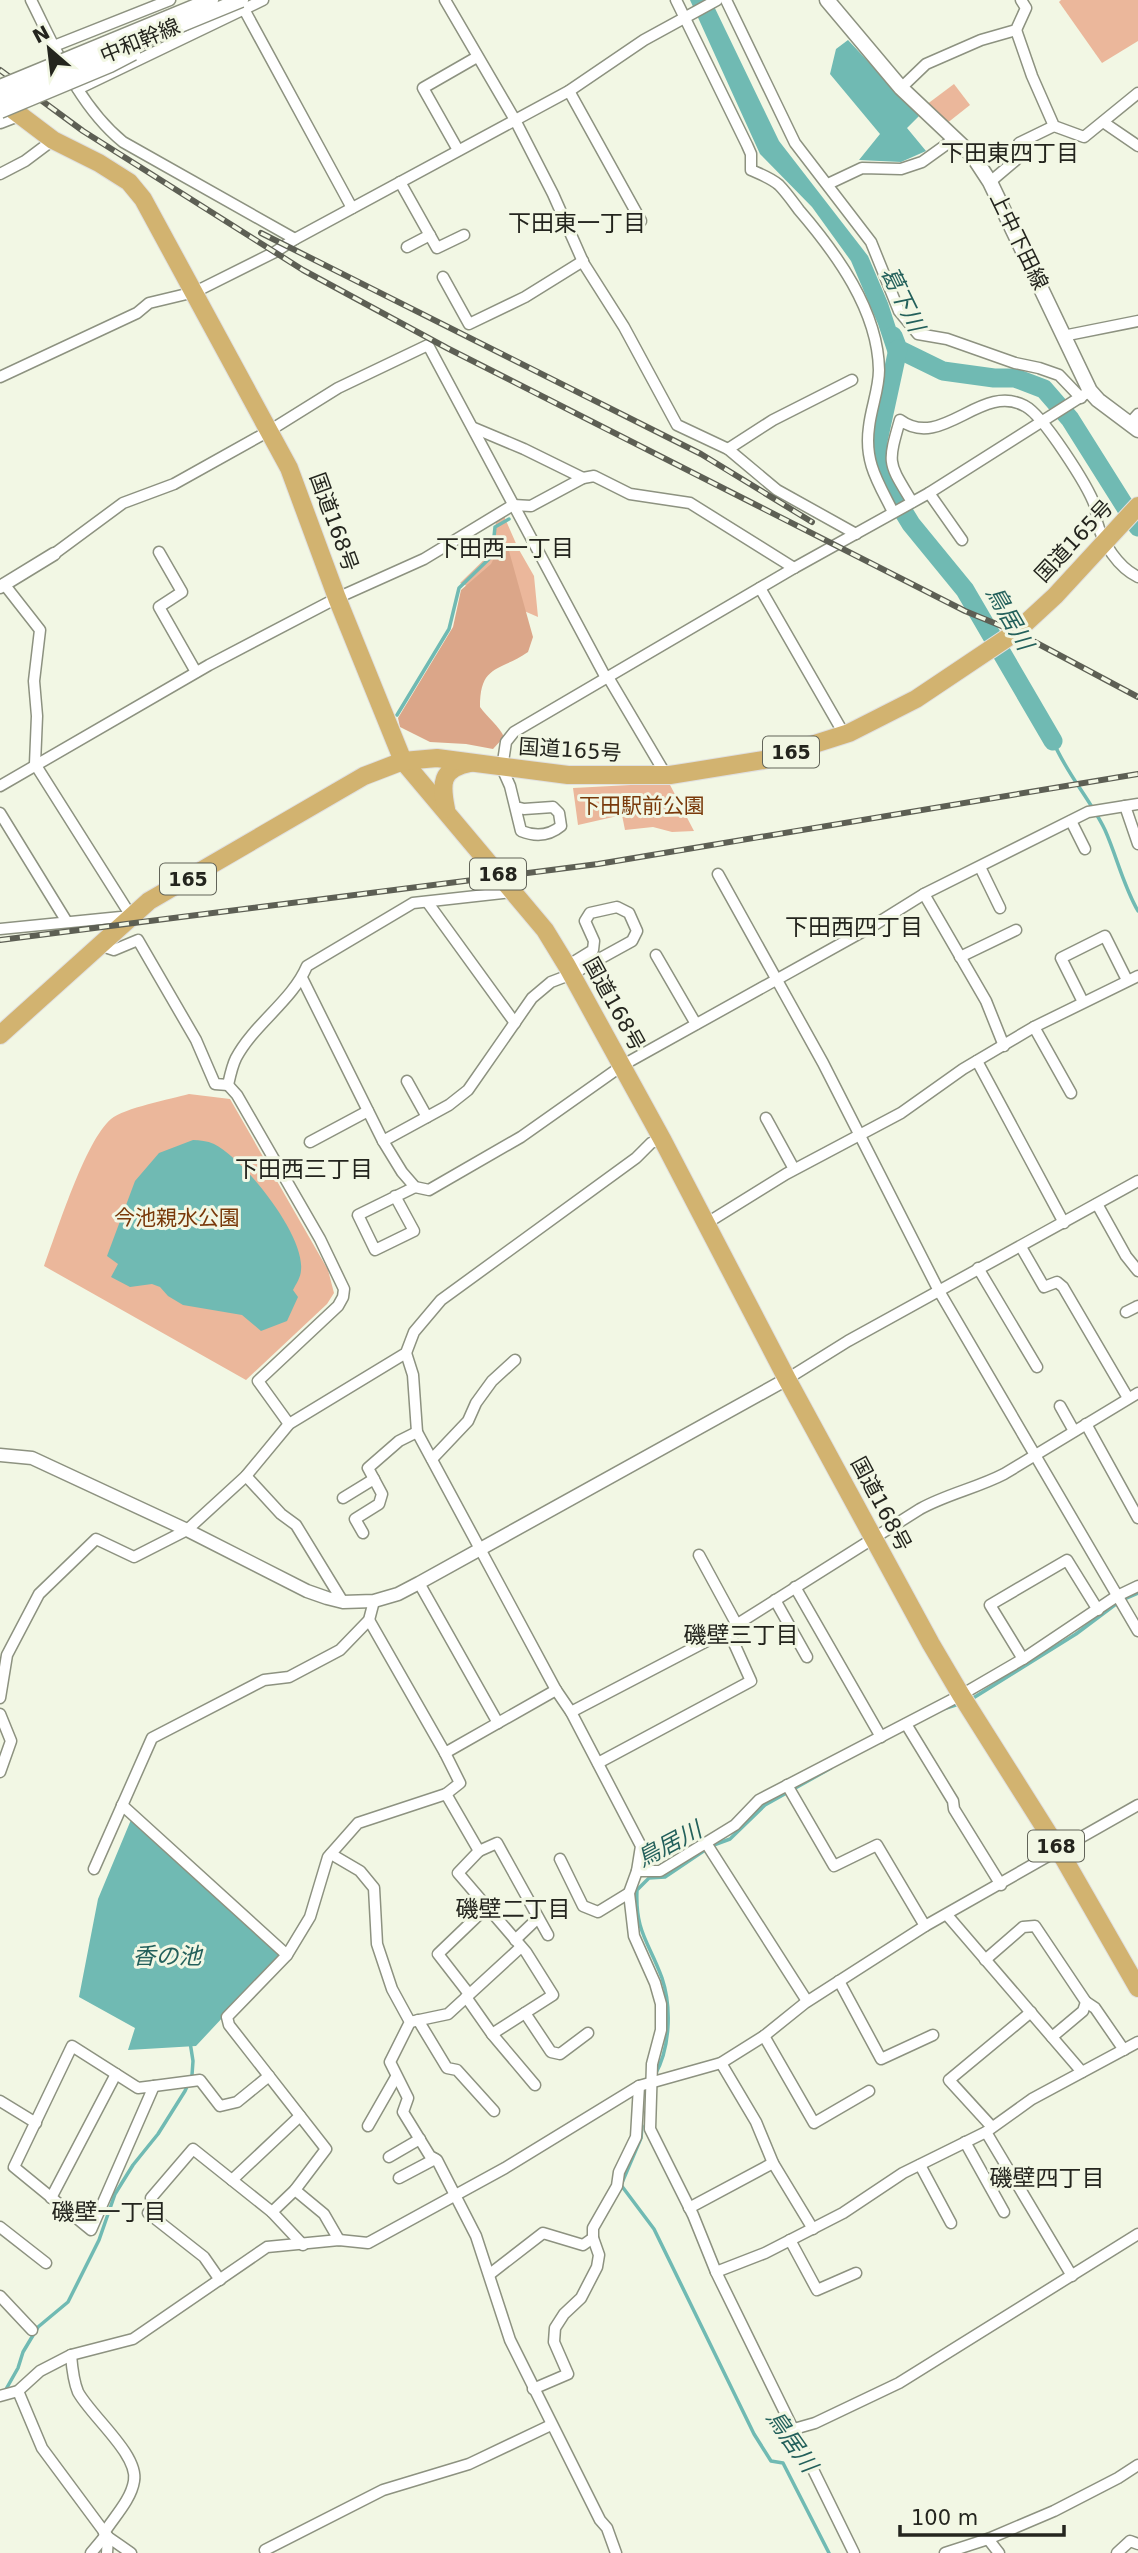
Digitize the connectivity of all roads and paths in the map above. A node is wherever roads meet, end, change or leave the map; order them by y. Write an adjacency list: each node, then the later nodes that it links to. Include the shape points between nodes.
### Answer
1 (31, 0): 17 (street)
2 (170, 0): 17 (street)
3 (212, 0): 13 (main road, 中和幹線, bridge); 15 (main road)
4 (230, 0): 18 (main road)
5 (263, 0): 12 (street)
6 (445, 0): 19 (street)
7 (676, 0): 14 (street)
8 (717, 0): 14 (street)
9 (726, 0): 39 (street, via 795,143)
10 (827, 0): 22 (main road, 上中下田線)
11 (1021, 0): 16 (street, via 1026,8)
12 (241, 3): 13 (main road, 中和幹線, bridge); 23 (street); 40 (street)
13 (197, 12): 20 (main road, bridge, via 109,33); 21 (main road, 中和幹線, bridge); 26 (main road, 中和幹線, bridge); 27 (main road, bridge, via 110,65)
14 (685, 17): 24 (street); 64 (street, via 751,154 751,170 779,185 808,220 836,257 868,319 879,369 867,451 870,467)
15 (160, 22)
16 (1016, 30): 22 (street, via 926,64); 31 (street)
17 (54, 46): 23 (street)
18 (102, 53)
19 (477, 57): 28 (street); 35 (street, via 423,89)
20 (0, 77)
21 (0, 87)
22 (901, 88): 32 (main road, 上中下田線)
23 (78, 89): 44 (street, via 105,127 123,142)
24 (569, 91): 28 (street); 41 (street)
25 (1138, 93): 30 (street)
26 (0, 99): 27 (highway, 国道168号 / 168)
27 (9, 113): 29 (main road); 33 (highway, 国道168号 / 168)
28 (515, 120): 35 (street); 46 (street)
29 (0, 121)
30 (1103, 122): 31 (street, via 1084,137); 34 (street)
31 (1054, 126): 38 (street, via 1019,143 1016,160)
32 (954, 139): 38 (main road, 上中下田線, via 973,156); 39 (street, via 922,162 901,169 862,168)
33 (52, 140): 36 (street); 48 (highway, 国道168号 / 168, via 129,182)
34 (1138, 146)
35 (458, 150): 37 (street)
36 (0, 174)
37 (400, 182): 40 (street); 42 (street)
38 (990, 182): 50 (main road, 上中下田線)
39 (828, 184): 53 (street, via 871,242 899,311 918,334 1059,375)
40 (352, 208): 44 (street)
41 (641, 221)
42 (430, 235): 43 (street, via 437,248); 45 (street)
43 (464, 235)
44 (295, 239): 48 (street)
45 (407, 247)
46 (583, 261): 47 (street, via 469,324); 58 (street, via 677,425)
47 (443, 277)
48 (195, 292): 51 (street, via 149,303 137,313); 57 (highway, 国道168号 / 168)
49 (1138, 321): 50 (street)
50 (1063, 336): 53 (main road, 上中下田線)
51 (0, 377)
52 (852, 380): 58 (street)
53 (1085, 394): 54 (street); 55 (main road, 上中下田線)
54 (1042, 422): 60 (street); 61 (street, via 1027,406 1010,400 983,404 951,422 926,429 900,420 890,457); 66 (street, via 1084,485)
55 (1135, 422)
56 (474, 429): 57 (street, via 428,345 338,388); 59 (street); 62 (street)
57 (269, 431): 69 (street, via 174,484 123,503); 74 (highway, 国道168号 / 168, via 289,468)
58 (728, 449): 65 (street, via 778,490)
59 (583, 478): 62 (street, via 531,506); 70 (street, via 594,476 630,494 690,503)
60 (929, 492): 61 (street); 67 (street)
61 (912, 502): 64 (street)
62 (513, 505): 74 (street, via 424,559); 76 (street)
63 (1137, 507): 66 (highway, 国道165号 / 165)
64 (893, 512): 65 (street)
65 (856, 534): 70 (street)
66 (1108, 539): 71 (street, via 1121,566); 77 (highway, 国道165号 / 165, via 1055,596 1002,643 916,699)
67 (962, 540)
68 (159, 552): 75 (street, via 182,592 159,607)
69 (54, 554): 72 (street)
70 (794, 568): 73 (street)
71 (1138, 577)
72 (2, 585): 80 (street, via 40,630 34,681)
73 (760, 588): 76 (street); 77 (street)
74 (337, 598): 75 (street); 78 (highway, 国道168号 / 168)
75 (196, 672): 80 (street)
76 (607, 677): 81 (street, via 514,732 506,742); 82 (street)
77 (844, 734): 82 (highway, 国道165号 / 165, via 764,760)
78 (403, 761): 79 (highway, 国道165号 / 165, via 437,758); 87 (highway, 国道168号 / 168); 98 (highway, 国道165号 / 165, via 364,776 149,901)
79 (470, 763): 81 (highway, 国道165号 / 165); 87 (highway, via 445,777 441,786)
80 (35, 764): 83 (street); 98 (street)
81 (502, 768): 82 (highway, 国道165号 / 165, via 609,777); 86 (street)
82 (666, 775)
83 (0, 786)
84 (1138, 804): 85 (street)
85 (1125, 806): 89 (street, via 1094,810); 90 (street)
86 (516, 807)
87 (446, 811): 94 (highway, 国道168号 / 168)
88 (0, 813): 99 (street)
89 (1071, 821): 91 (street); 92 (street)
90 (1138, 844)
91 (1085, 849)
92 (980, 867): 95 (street); 97 (street)
93 (718, 874): 108 (street)
94 (512, 892): 96 (street); 105 (highway, 国道168号 / 168, via 545,930)
95 (924, 894): 104 (street); 108 (street)
96 (428, 903): 106 (street, via 413,903 389,917 307,966); 110 (street)
97 (1000, 908)
98 (131, 916): 99 (street); 102 (highway, 国道165号 / 165)
99 (67, 922): 100 (street)
100 (2, 926)
101 (1016, 930): 104 (street)
102 (99, 945): 113 (highway, 国道165号 / 165); 118 (street, via 114,950 138,940 196,1041 215,1084)
103 (656, 955): 111 (street)
104 (960, 957): 114 (street, via 986,1001)
105 (570, 970): 105 (street, via 593,950 585,921 590,913 617,907 629,913 637,931 632,941); 110 (street, via 533,998); 116 (highway, 国道168号 / 168)
106 (302, 978): 118 (street, via 235,1059); 120 (street)
107 (1133, 978): 109 (street); 109 (street, via 1105,936 1061,958)
108 (777, 980): 111 (street); 123 (street)
109 (1083, 1002): 112 (street)
110 (515, 1023): 121 (street, via 468,1090)
111 (696, 1024): 116 (street)
112 (1034, 1027): 114 (street); 119 (street)
113 (0, 1035)
114 (1004, 1046): 115 (street)
115 (977, 1061): 123 (street, via 918,1103); 133 (street)
116 (623, 1066): 124 (highway, 国道168号 / 168); 129 (street, via 521,1137 429,1190)
117 (407, 1081): 121 (street)
118 (228, 1085): 146 (street, via 320,1239 344,1289 338,1306 258,1381)
119 (1072, 1094)
120 (368, 1111): 125 (street); 126 (street)
121 (427, 1117): 125 (street)
122 (766, 1118): 127 (street)
123 (858, 1136): 127 (street); 137 (street)
124 (662, 1139): 132 (highway, 国道168号 / 168); 140 (street, via 441,1300 414,1332)
125 (383, 1141): 129 (street)
126 (310, 1142)
127 (794, 1169): 132 (street)
128 (1138, 1181): 131 (street)
129 (415, 1187): 130 (street)
130 (396, 1196): 130 (street, via 415,1231 375,1250 358,1215)
131 (1097, 1204): 133 (street); 135 (street)
132 (707, 1223): 143 (highway, 国道168号 / 168)
133 (1064, 1223): 134 (street)
134 (1021, 1247): 136 (street); 144 (street, via 1044,1287 1057,1282 1063,1287)
135 (1137, 1267)
136 (978, 1268): 137 (street); 142 (street)
137 (939, 1291): 143 (street); 151 (street)
138 (1138, 1306): 139 (street)
139 (1126, 1312)
140 (406, 1353): 146 (street); 148 (street, via 413,1375)
141 (515, 1360): 152 (street, via 492,1381 468,1421)
142 (1037, 1367)
143 (787, 1379): 159 (highway, 国道168号 / 168); 160 (street)
144 (1133, 1395): 147 (street)
145 (1060, 1406): 149 (street)
146 (289, 1424): 153 (street)
147 (1086, 1424): 149 (street); 156 (street)
148 (417, 1432): 152 (street); 154 (street, via 398,1441 368,1468)
149 (1074, 1432): 151 (street)
150 (0, 1455): 157 (street, via 32,1458)
151 (1036, 1455): 159 (street, via 992,1480 932,1502); 166 (street)
152 (432, 1459): 160 (street)
153 (246, 1476): 157 (street); 168 (street, via 296,1525)
154 (374, 1479): 155 (street); 158 (street, via 382,1494 379,1504 355,1518)
155 (343, 1498)
156 (1138, 1518)
157 (187, 1530): 168 (street, via 307,1591); 176 (street, via 134,1557 96,1539 39,1594 7,1655)
158 (363, 1533)
159 (874, 1538): 164 (street); 177 (highway, 国道168号 / 168)
160 (480, 1549): 162 (street); 175 (street)
161 (699, 1555): 171 (street)
162 (419, 1583): 167 (street); 180 (street)
163 (1138, 1586): 166 (street)
164 (796, 1587): 165 (street); 182 (street)
165 (775, 1600): 171 (street); 173 (street)
166 (1119, 1600): 169 (street); 172 (street)
167 (374, 1601): 168 (street); 170 (street)
168 (343, 1602)
169 (1098, 1610): 174 (street); 174 (street, via 1067,1560 990,1605)
170 (369, 1620): 183 (street); 188 (street, via 340,1650 309,1667 289,1677 264,1680 152,1738)
171 (732, 1627): 178 (street); 184 (street, via 751,1681)
172 (1138, 1631)
173 (807, 1657)
174 (1023, 1659): 177 (street)
175 (556, 1690): 178 (street); 180 (street)
176 (0, 1698)
177 (965, 1702): 181 (street); 192 (highway, 国道168号 / 168)
178 (571, 1712): 184 (street)
179 (0, 1714): 185 (street, via 11,1741)
180 (498, 1723): 183 (street)
181 (906, 1724): 182 (street); 197 (street)
182 (881, 1737): 186 (street)
183 (445, 1753): 187 (street, via 460,1783)
184 (598, 1763): 196 (street, via 641,1846)
185 (0, 1772)
186 (787, 1785): 190 (street, via 759,1800 735,1825); 202 (street, via 834,1866 877,1845)
187 (446, 1794): 191 (street); 193 (street, via 358,1823)
188 (122, 1805): 195 (street); 205 (street)
189 (1138, 1805): 192 (street)
190 (706, 1843): 196 (street, via 660,1871); 210 (street)
191 (479, 1851): 199 (street, via 458,1873); 201 (street, via 497,1843)
192 (1060, 1852): 197 (street); 208 (highway, 国道168号 / 168)
193 (331, 1854): 205 (street, via 310,1917); 214 (street, via 360,1871 374,1888 377,1944 392,1989)
194 (560, 1859): 198 (street, via 583,1906 598,1912)
195 (94, 1869)
196 (637, 1871): 198 (street)
197 (1001, 1885): 200 (street)
198 (629, 1894): 227 (street, via 634,1936 661,2004)
199 (487, 1907): 204 (street); 209 (street, via 438,1954)
200 (947, 1915): 202 (street); 206 (street)
201 (538, 1918): 203 (street); 204 (street)
202 (925, 1926): 207 (street)
203 (548, 1935)
204 (518, 1943): 209 (street); 213 (street, via 553,1995)
205 (287, 1955): 225 (street, via 227,2017)
206 (985, 1960): 211 (street, via 1023,1927 1035,1926); 212 (street)
207 (839, 1981): 210 (street); 217 (street, via 881,2059)
208 (1138, 1988)
209 (468, 1996): 214 (street, via 448,2014); 216 (street)
210 (807, 2001): 218 (street)
211 (1086, 2002): 219 (street, via 1083,2011); 221 (street)
212 (1031, 2012): 219 (street); 237 (street, via 949,2080)
213 (525, 2013): 215 (street, via 551,2052 560,2054); 216 (street)
214 (414, 2021): 226 (street, via 390,2062); 233 (street, via 447,2068 457,2070)
215 (588, 2033)
216 (492, 2034): 228 (street)
217 (933, 2035)
218 (764, 2036): 222 (street); 231 (street, via 814,2123)
219 (1052, 2037): 223 (street)
220 (1138, 2042): 221 (street)
221 (1124, 2050): 223 (street)
222 (721, 2063): 227 (street); 242 (street, via 756,2122)
223 (1082, 2072): 237 (street, via 1032,2099)
224 (116, 2074): 229 (street, via 138,2088); 235 (street, via 72,2046); 248 (street)
225 (269, 2076): 229 (street, via 237,2102 220,2106 200,2080); 234 (street)
226 (396, 2077): 236 (street); 238 (street, via 408,2098 403,2112)
227 (652, 2082): 230 (street); 250 (street, via 650,2129)
228 (536, 2085)
229 (154, 2086): 248 (street, via 91,2230)
230 (639, 2086): 247 (street); 258 (street, via 636,2137 617,2186 593,2228)
231 (869, 2091)
232 (0, 2101): 235 (street)
233 (494, 2111)
234 (300, 2116): 245 (street); 246 (street, via 326,2149)
235 (36, 2123): 248 (street, via 14,2167)
236 (368, 2126)
237 (989, 2130): 239 (street); 266 (street)
238 (419, 2139): 240 (street); 241 (street)
239 (965, 2142): 243 (street); 252 (street)
240 (389, 2157)
241 (435, 2159): 244 (street); 247 (street)
242 (773, 2163): 250 (street); 256 (street)
243 (920, 2165): 254 (street); 256 (street)
244 (399, 2178)
245 (232, 2180): 249 (street, via 193,2149); 251 (street)
246 (295, 2190): 251 (street); 259 (street, via 324,2214)
247 (456, 2194): 259 (street, via 368,2243); 265 (street)
248 (51, 2198)
249 (151, 2198)
250 (689, 2207): 263 (street)
251 (272, 2212): 261 (street)
252 (1004, 2212)
253 (148, 2213): 267 (street, via 204,2257)
254 (951, 2223)
255 (0, 2227): 262 (street)
256 (813, 2229): 260 (street)
257 (1138, 2234): 266 (street)
258 (593, 2238): 265 (street, via 583,2245 543,2233); 271 (street, via 599,2255 593,2278 555,2328 554,2342 568,2374)
259 (339, 2240): 261 (street)
260 (790, 2240): 263 (street); 264 (street, via 817,2290)
261 (303, 2245): 267 (street, via 267,2247)
262 (46, 2263)
263 (716, 2272): 275 (street)
264 (856, 2273)
265 (490, 2274): 271 (street, via 510,2340)
266 (1072, 2276): 275 (street, via 899,2384)
267 (220, 2280): 270 (street, via 134,2339)
268 (0, 2296): 269 (street)
269 (32, 2330)
270 (71, 2355): 272 (street, via 40,2371); 277 (street, via 78,2390 126,2453 135,2479)
271 (533, 2389): 274 (street)
272 (18, 2391): 273 (street); 277 (street, via 42,2448)
273 (0, 2396)
274 (551, 2425): 280 (street, via 469,2464 383,2490); 284 (street)
275 (794, 2429): 285 (street)
276 (1138, 2465): 278 (street, via 1054,2511)
277 (106, 2535): 281 (street); 282 (street); 283 (street)
278 (988, 2539): 286 (street); 287 (street)
279 (1138, 2544): 288 (street, via 1130,2542)
280 (265, 2550)
281 (91, 2553)
282 (107, 2553)
283 (131, 2553)
284 (616, 2553)
285 (854, 2553)
286 (945, 2553)
287 (999, 2553)
288 (1117, 2553)

